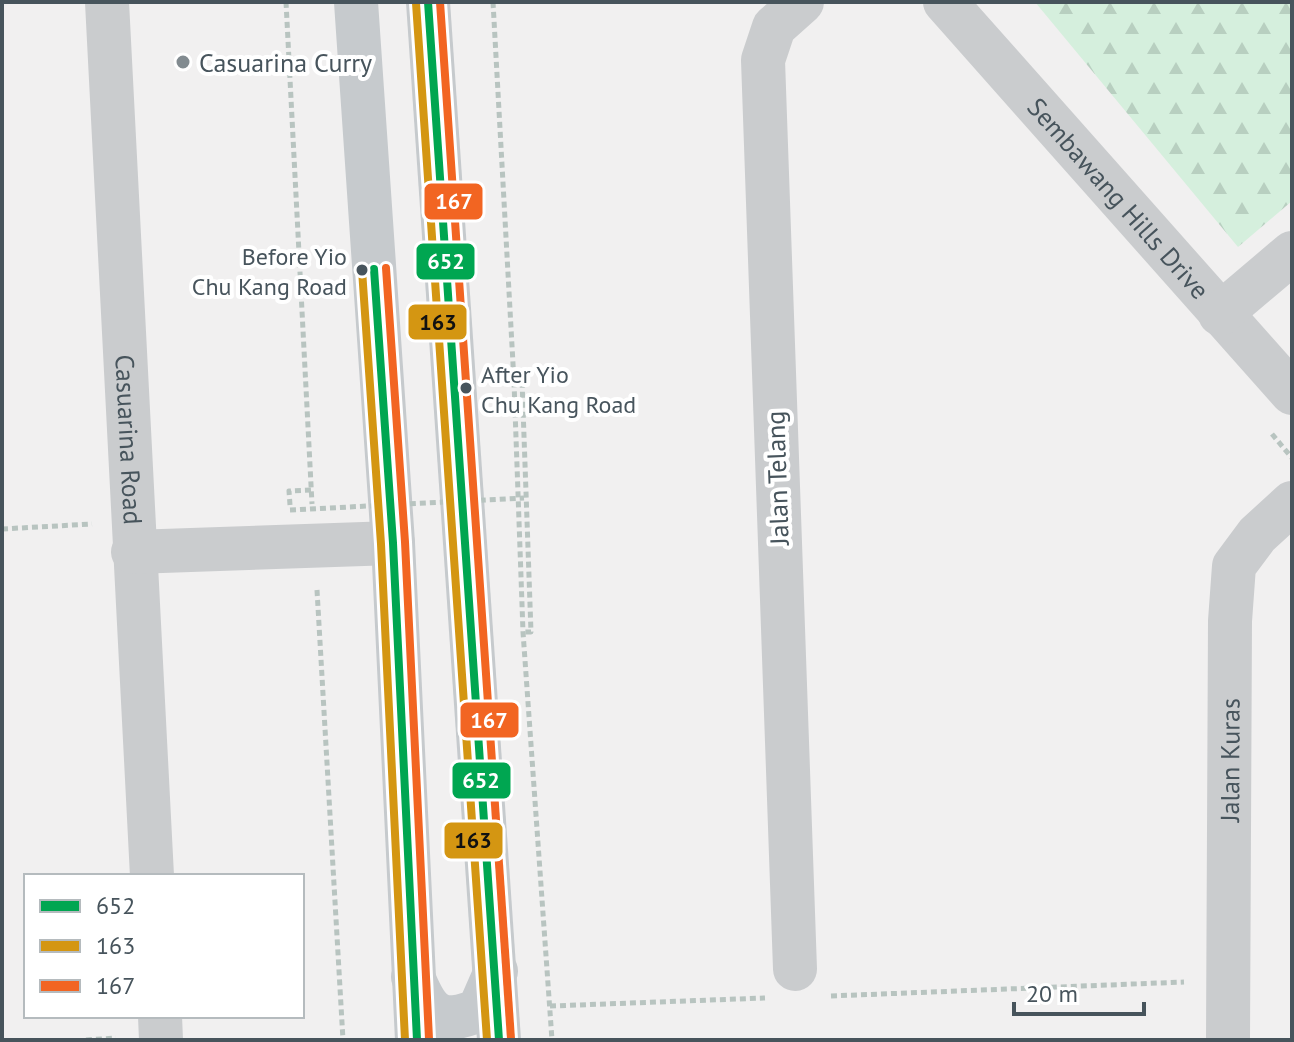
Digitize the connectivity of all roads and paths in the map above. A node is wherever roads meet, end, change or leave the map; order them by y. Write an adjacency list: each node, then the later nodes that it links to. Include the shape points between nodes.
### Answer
1 (107, 2): 15 (street, Casuarina Road)
2 (356, 2): 16 (main road)
3 (428, 2): 19 (main road)
4 (493, 2): 9 (path)
5 (802, 2): 22 (street, Jalan Telang, via 774,27 763,60)
6 (945, 2): 8 (street, Sembawang Hills Drive)
7 (1292, 253): 8 (street)
8 (1220, 314): 10 (street, Sembawang Hills Drive)
9 (514, 382): 12 (path, via 522,380); 17 (path)
10 (1292, 393)
11 (311, 490): 12 (path, bridge, via 289,491 290,510)
12 (524, 498): 17 (path, via 531,632)
13 (1292, 503): 29 (street, Jalan Kuras, via 1257,535 1234,566)
14 (2, 529): 15 (path)
15 (133, 537): 16 (street); 18 (street, Casuarina Road)
16 (393, 543): 20 (main road)
17 (523, 632): 23 (path)
18 (152, 874)
19 (496, 971): 20 (main road, via 479,1010 459,1019 435,1014); 27 (main road)
20 (413, 977): 26 (main road)
21 (1189, 981): 22 (path)
22 (795, 988): 23 (path)
23 (550, 1006): 28 (path)
24 (160, 1018): 25 (street)
25 (161, 1040)
26 (417, 1040)
27 (499, 1040)
28 (552, 1040)
29 (1228, 1040)

